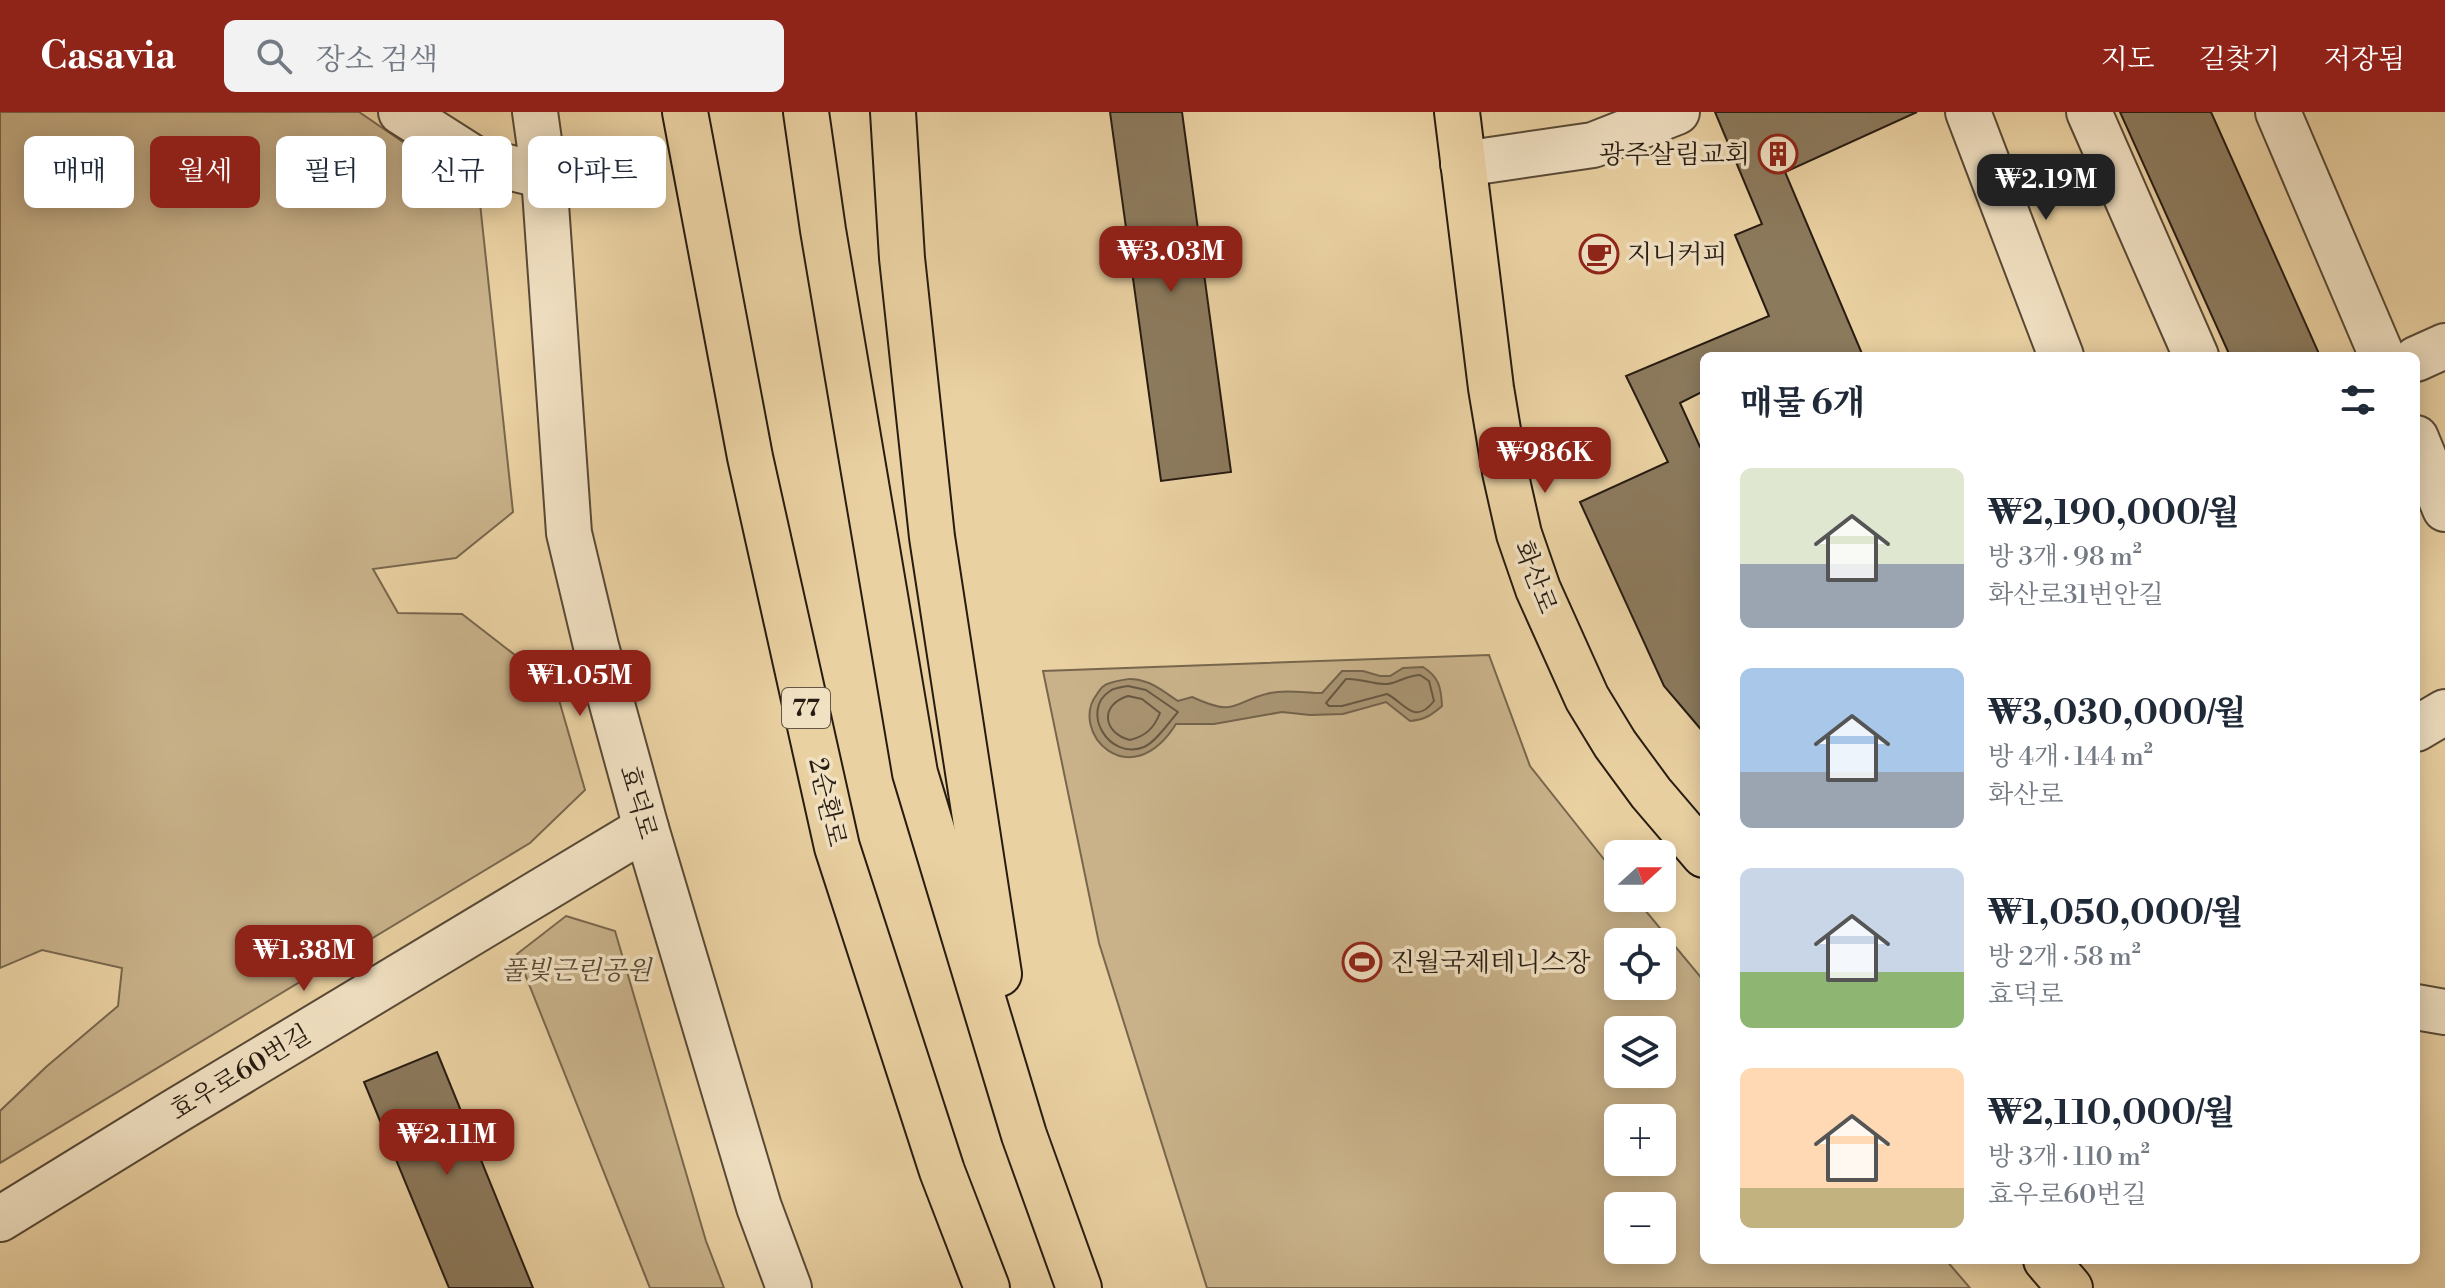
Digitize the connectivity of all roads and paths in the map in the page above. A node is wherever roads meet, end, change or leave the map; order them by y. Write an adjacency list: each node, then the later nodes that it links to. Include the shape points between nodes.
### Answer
1 (401, 112): 14 (street, via 475,159)
2 (535, 112): 12 (street, 효덕로)
3 (685, 112): 34 (main road, 2순환로 / 77, via 750,457 837,847 942,1171)
4 (806, 112): 16 (main road)
5 (817, 112): 16 (main road)
6 (893, 112): 30 (main road, via 902,258 932,537)
7 (1457, 112): 13 (main road, 화산로)
8 (1677, 112): 13 (street, via 1593,145)
9 (1968, 112): 18 (street)
10 (2089, 112): 19 (street)
11 (2278, 112): 20 (street)
12 (538, 136)
13 (1463, 164): 27 (main road, 화산로, via 1491,388 1519,534 1587,698 1651,793)
14 (528, 172)
15 (546, 208): 26 (street, 효덕로, via 569,533)
16 (823, 230): 30 (main road, via 915,773)
17 (2445, 346): 21 (street)
18 (2059, 352)
19 (2194, 352)
20 (2380, 352)
21 (2420, 357)
22 (2420, 448): 23 (street)
23 (2445, 509)
24 (2445, 712): 25 (street)
25 (2420, 727)
26 (646, 828): 31 (street, 효우로60번길); 33 (street, 효덕로, via 759,1207)
27 (1700, 850)
28 (2420, 1008): 29 (street)
29 (2445, 1012)
30 (1024, 1135): 35 (main road)
31 (0, 1219)
32 (2049, 1264): 36 (main road)
33 (789, 1288)
34 (987, 1288)
35 (1079, 1288)
36 (2070, 1288)

